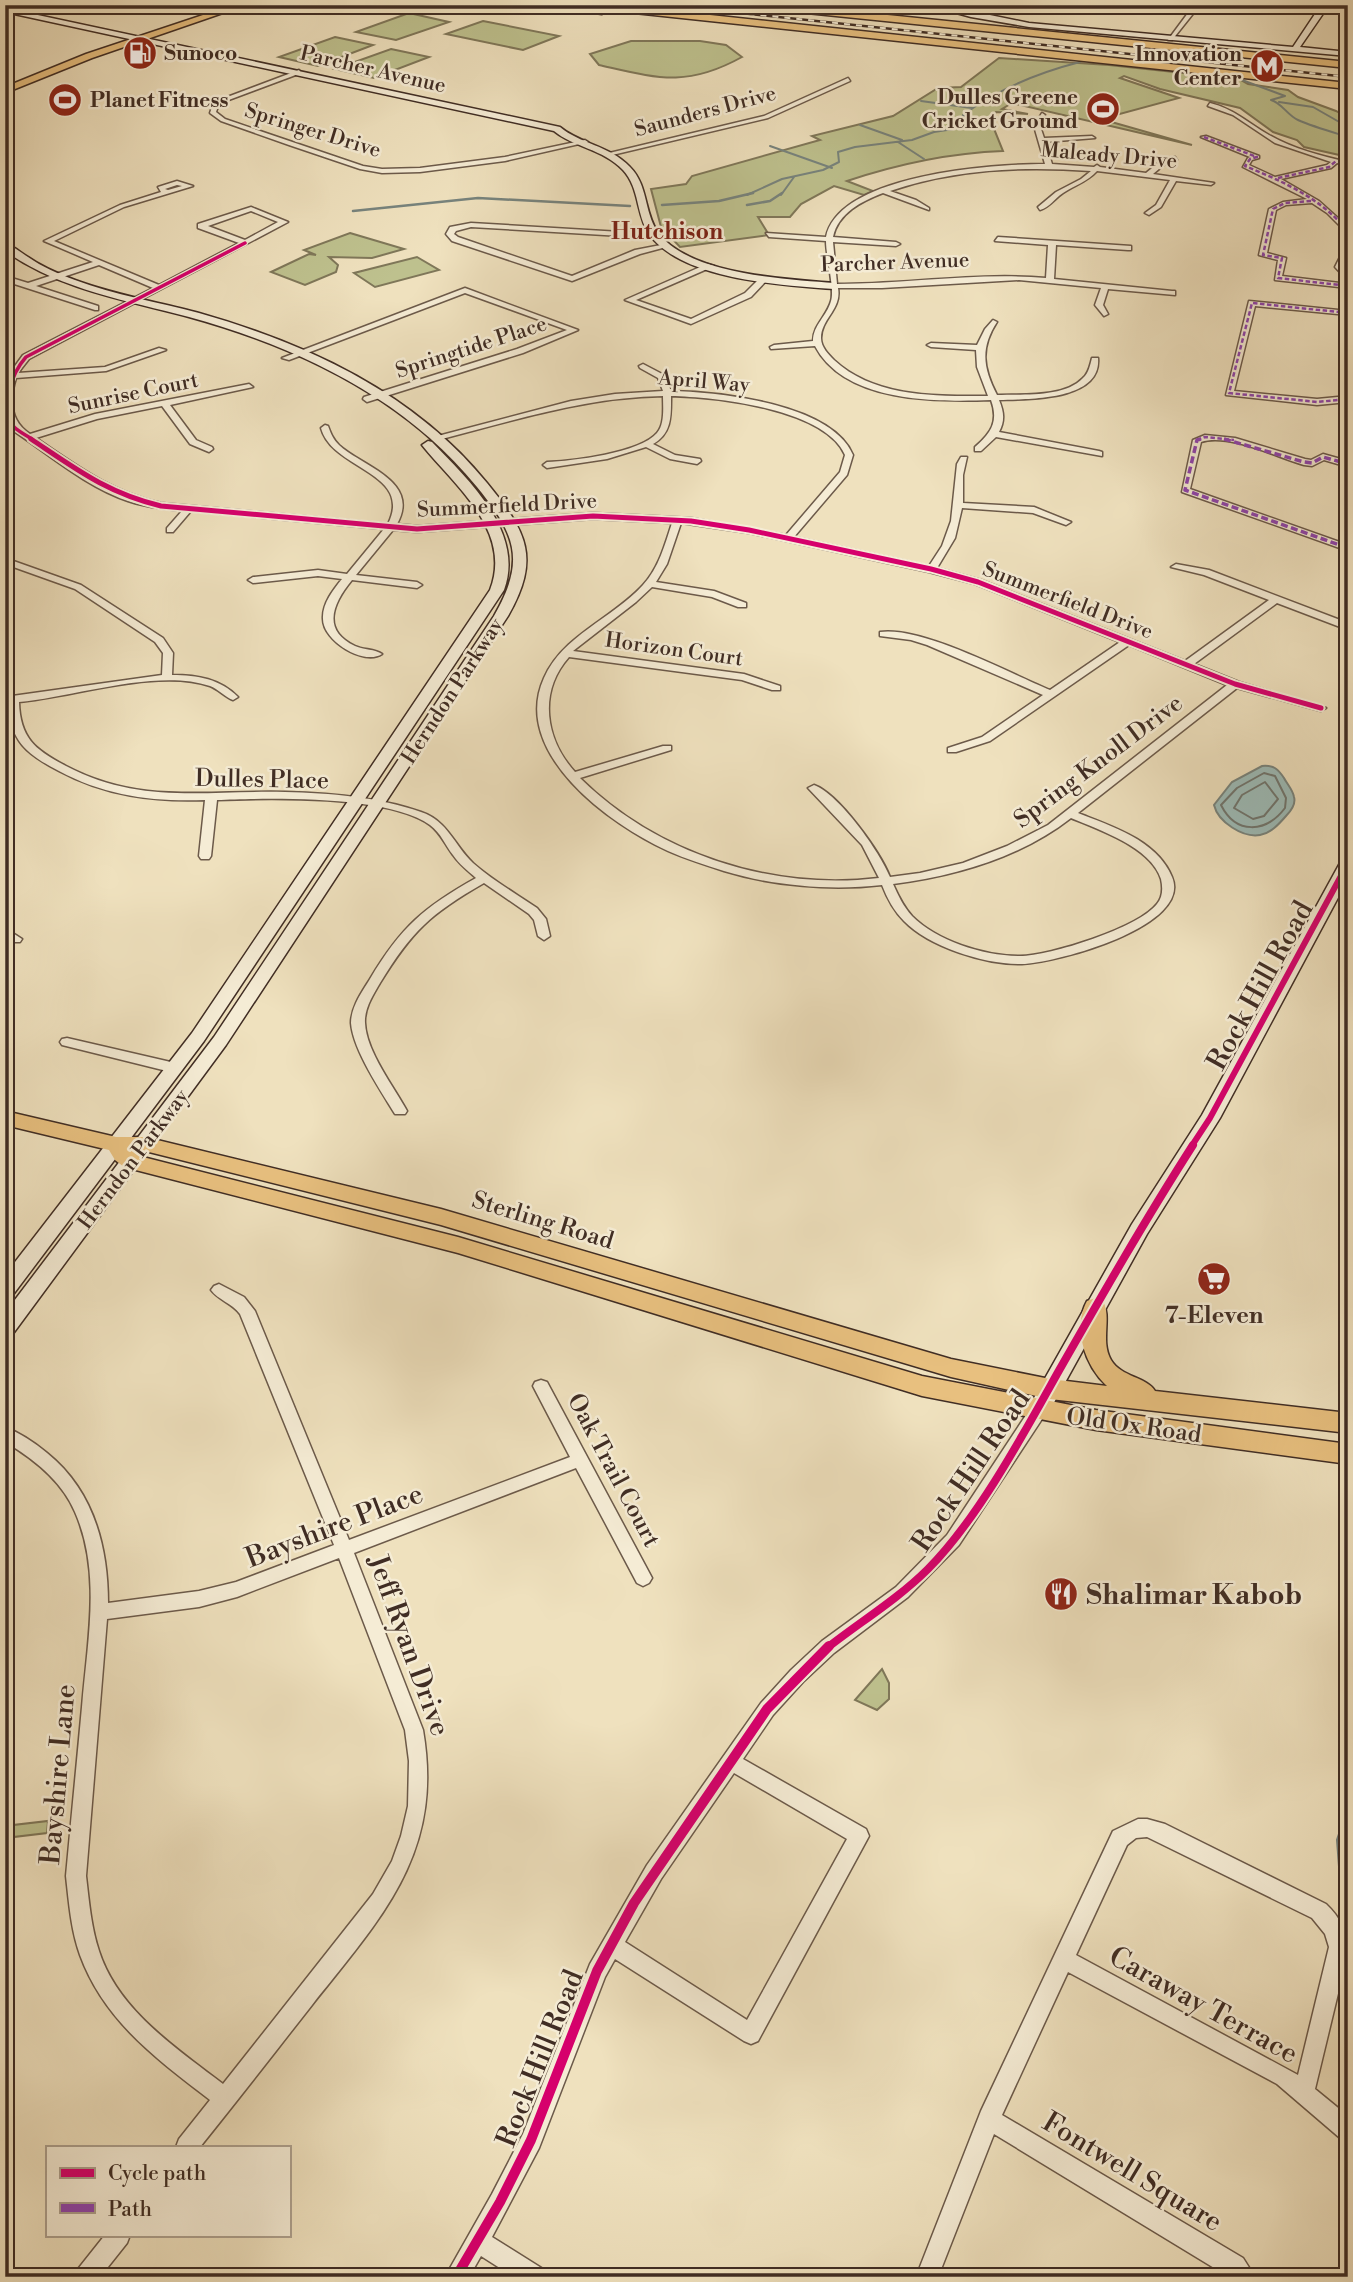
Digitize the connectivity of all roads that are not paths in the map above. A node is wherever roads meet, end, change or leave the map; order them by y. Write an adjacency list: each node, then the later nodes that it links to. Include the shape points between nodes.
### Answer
1 (19, 5): 18 (main road, Parcher Avenue)
2 (224, 5): 17 (main road)
3 (242, 5): 20 (main road)
4 (540, 5): 16 (highway)
5 (586, 5): 16 (highway)
6 (639, 5): 28 (highway)
7 (758, 5): 15 (highway)
8 (774, 5): 15 (highway)
9 (931, 5): 21 (main road, via 1013,23)
10 (945, 5): 21 (main road, via 1013,19)
11 (1197, 5): 21 (street)
12 (1325, 5): 23 (main road)
13 (744, 9): 25 (highway)
14 (5, 10): 19 (main road)
15 (841, 14): 22 (highway)
16 (784, 26): 28 (highway)
17 (157, 27): 18 (main road); 20 (main road)
18 (116, 28): 20 (main road, Parcher Avenue)
19 (127, 37): 20 (main road); 29 (main road)
20 (141, 37): 26 (main road, Parcher Avenue); 30 (main road)
21 (1171, 37): 23 (main road)
22 (1139, 44): 25 (highway); 25 (highway)
23 (1295, 49): 24 (main road)
24 (1348, 52)
25 (1348, 66)
26 (299, 72): 36 (main road, Parcher Avenue, via 544,127); 36 (street, Springer Drive, via 224,100 213,113 291,144 383,171 505,159)
27 (848, 80): 37 (street, Saunders Drive, via 766,117)
28 (1348, 83)
29 (5, 84)
30 (5, 90)
31 (1210, 105): 39 (street, via 1238,113 1276,141)
32 (1042, 116): 35 (street, via 1037,123)
33 (1204, 137): 45 (street, via 1257,157 1245,166)
34 (1091, 138): 35 (street)
35 (1041, 140): 41 (street)
36 (585, 142): 37 (main road, Parcher Avenue)
37 (608, 154): 54 (main road, Parcher Avenue, via 640,186)
38 (1175, 159): 43 (street, via 1164,161)
39 (1333, 163): 40 (street); 45 (street)
40 (1348, 164)
41 (1049, 165): 42 (street, Maleady Drive); 47 (street, Maleady Drive, via 962,171)
42 (1097, 167): 43 (street, Maleady Drive); 50 (street, via 1087,180)
43 (1148, 174): 44 (street, Maleady Drive)
44 (1174, 178): 46 (street, Maleady Drive); 52 (street, via 1157,208)
45 (1278, 178): 49 (street)
46 (1210, 183)
47 (883, 191): 51 (street); 57 (street, Maleady Drive, via 844,212 833,226)
48 (167, 193): 66 (street, via 122,206 48,240)
49 (1311, 201): 53 (street); 77 (street, via 1273,209 1263,255 1282,258 1278,278)
50 (1040, 208)
51 (927, 209)
52 (1149, 213)
53 (1348, 232)
54 (654, 233): 62 (main road, Parcher Avenue); 62 (street, via 471,225 450,234 572,279 638,252)
55 (769, 235): 57 (street)
56 (998, 239): 60 (street)
57 (830, 240): 59 (street); 76 (street)
58 (245, 243): 58 (street, via 284,222 251,209 201,226); 78 (street)
59 (896, 244)
60 (1052, 244): 63 (street); 71 (street)
61 (5, 246): 68 (main road, Herndon Parkway)
62 (666, 246): 67 (main road, Parcher Avenue)
63 (1128, 248)
64 (1347, 254): 72 (street, via 1339,267)
65 (5, 259): 73 (main road, Herndon Parkway)
66 (98, 263): 68 (street); 78 (street)
67 (710, 267): 70 (main road, Parcher Avenue); 70 (street, via 629,300 691,322 748,295)
68 (57, 276): 73 (street); 80 (main road, Herndon Parkway)
69 (5, 278): 74 (street)
70 (764, 279): 76 (main road, Parcher Avenue)
71 (1049, 279): 75 (street, Parcher Avenue); 76 (street, Parcher Avenue)
72 (1348, 279)
73 (45, 280): 74 (street); 80 (main road, Herndon Parkway)
74 (30, 285): 81 (street)
75 (1106, 285): 79 (street, Parcher Avenue); 83 (street, via 1099,305)
76 (834, 286): 85 (street, via 835,300 818,327)
77 (1348, 286)
78 (158, 287): 80 (street)
79 (1172, 293)
80 (129, 303): 90 (main road, Herndon Parkway, via 237,328); 91 (main road, Herndon Parkway); 94 (street, via 35,350)
81 (95, 308)
82 (1348, 313): 100 (street, via 1252,303 1229,393 1317,402)
83 (1104, 314)
84 (993, 322): 88 (street)
85 (818, 343): 87 (street); 98 (street, via 839,370 877,387 928,397)
86 (930, 345): 88 (street)
87 (774, 348)
88 (981, 348): 98 (street, via 983,374)
89 (162, 350): 94 (street, via 93,371)
90 (299, 354): 91 (street, Springtide Place); 97 (main road, Herndon Parkway); 97 (street, Springtide Place, via 465,290 574,330)
91 (286, 358): 99 (main road, Herndon Parkway)
92 (1095, 360): 98 (street, via 1088,378 1066,391)
93 (643, 366): 96 (street, via 660,375)
94 (8, 375): 105 (street, Summerfield Drive, via 10,421)
95 (249, 387): 101 (street, Sunrise Court)
96 (668, 393): 104 (street, April Way, via 582,400); 106 (street, via 663,431); 122 (street, April Way, via 718,396 775,408 824,427 843,442 849,455 847,468)
97 (380, 395): 99 (street, Springtide Place); 104 (main road, Herndon Parkway)
98 (994, 398): 103 (street, via 1001,419)
99 (367, 399): 119 (main road, Herndon Parkway, via 442,459)
100 (1348, 399)
101 (164, 402): 105 (street, Sunrise Court); 107 (street, via 193,442)
102 (325, 428): 120 (street, via 329,441 395,490 400,504)
103 (994, 434): 108 (street); 109 (street)
104 (438, 437): 117 (main road, Herndon Parkway, via 477,478)
105 (27, 438): 115 (street, Summerfield Drive, via 117,494)
106 (646, 444): 111 (street, via 673,457); 113 (street, via 576,463)
107 (209, 449)
108 (978, 449)
109 (1099, 454)
110 (964, 459): 114 (street)
111 (697, 461)
112 (1348, 464): 124 (street, via 1323,457 1304,462 1218,437 1200,437 1183,495)
113 (547, 465)
114 (958, 505): 118 (street, via 1034,510); 127 (street, via 949,542)
115 (188, 509): 120 (street, Summerfield Drive); 121 (street)
116 (678, 520): 117 (street, Summerfield Drive, via 593,516); 122 (street, Summerfield Drive); 130 (street, Spring Knoll Drive)
117 (507, 522): 119 (street, Summerfield Drive); 153 (main road, Herndon Parkway, via 522,563 517,589)
118 (1066, 522)
119 (489, 524): 120 (street, Summerfield Drive, via 434,530); 152 (main road, Herndon Parkway, via 503,554 497,590)
120 (389, 527): 128 (street)
121 (170, 530)
122 (788, 538): 127 (street, Summerfield Drive)
123 (1348, 538): 124 (street)
124 (1343, 546)
125 (5, 561): 140 (street, via 84,590 159,640 168,653)
126 (1176, 567): 132 (street, via 1208,573)
127 (931, 569): 136 (street, Summerfield Drive, via 1005,592)
128 (352, 575): 129 (street, via 300,573); 131 (street); 138 (street, via 329,605 328,627 348,647)
129 (253, 580)
130 (650, 584): 133 (street, via 725,596); 137 (street, Spring Knoll Drive)
131 (417, 585)
132 (1276, 598): 134 (street); 139 (street)
133 (742, 605)
134 (1348, 627)
135 (884, 634): 143 (street, via 931,643)
136 (1127, 642): 139 (street, Summerfield Drive); 143 (street)
137 (565, 653): 142 (street, Horizon Court, via 744,677); 149 (street, Spring Knoll Drive, via 545,689 543,714 552,746)
138 (377, 654)
139 (1186, 665): 141 (street, Summerfield Drive)
140 (167, 678): 144 (street, via 213,682); 145 (street)
141 (1235, 684): 146 (street, Summerfield Drive); 154 (street, Spring Knoll Drive)
142 (776, 688)
143 (1051, 695): 148 (street, via 986,739)
144 (233, 696)
145 (10, 700): 151 (street, Dulles Place, via 21,738 70,775 129,794)
146 (1321, 708)
147 (667, 748): 149 (street)
148 (952, 750)
149 (572, 777): 158 (street, Spring Knoll Drive, via 641,831 706,862 785,879)
150 (814, 788): 158 (street, via 863,838)
151 (211, 798): 152 (street, Dulles Place, via 284,795); 155 (street)
152 (356, 803): 153 (street, Dulles Place); 161 (main road, Herndon Parkway)
153 (376, 806): 157 (street, Dulles Place, via 430,820 449,835 465,862); 165 (main road, Herndon Parkway, via 220,1041)
154 (1071, 814): 158 (street, Spring Knoll Drive, via 1027,843 981,861); 158 (street, via 1136,845 1157,862 1167,893 1148,920 1054,956 999,959 968,951 910,921 893,902)
155 (205, 856)
156 (1348, 863): 168 (main road, Rock Hill Road, via 1210,1118)
157 (486, 877): 159 (street, Dulles Place, via 533,911); 162 (street, via 439,904 407,930 359,1012 360,1034)
158 (886, 880)
159 (544, 936)
160 (67, 1042): 161 (street)
161 (175, 1068): 164 (main road, Herndon Parkway)
162 (400, 1111)
163 (5, 1118): 164 (main road)
164 (116, 1144): 165 (main road, via 122,1154); 166 (main road, Herndon Parkway)
165 (138, 1153): 169 (main road, Herndon Parkway); 170 (main road, Sterling Road, via 441,1217); 172 (main road, Sterling Road)
166 (5, 1290)
167 (219, 1290): 180 (street, Jeff Ryan Drive, via 247,1311)
168 (1095, 1307): 173 (main road, Rock Hill Road); 174 (main road, via 1092,1341 1102,1368 1124,1385)
169 (5, 1329)
170 (951, 1368): 173 (main road, Old Ox Road)
171 (541, 1386): 179 (street, Oak Trail Court)
172 (922, 1386): 175 (main road, Old Ox Road)
173 (1050, 1389): 174 (main road, Old Ox Road); 175 (main road, Rock Hill Road)
174 (1182, 1403): 176 (main road, Old Ox Road)
175 (1038, 1411): 178 (main road, Old Ox Road); 183 (street, Rock Hill Road, via 953,1540 902,1592 797,1676 767,1709)
176 (1348, 1423)
177 (5, 1434): 182 (street, Bayshire Lane, via 43,1458 78,1499 97,1550)
178 (1348, 1454)
179 (580, 1460): 180 (street, Bayshire Place); 181 (street, Oak Trail Court)
180 (343, 1549): 182 (street, Bayshire Place, via 198,1600); 187 (street, Jeff Ryan Drive, via 414,1730 420,1787 416,1819 406,1851 376,1907)
181 (643, 1578)
182 (99, 1612): 187 (street, Bayshire Lane, via 76,1875 85,1944 117,2007)
183 (733, 1762): 184 (street, Rock Hill Road, via 654,1872); 184 (street, via 859,1836 751,2034)
184 (611, 1945): 192 (street, Rock Hill Road, via 569,2038 531,2140)
185 (1063, 1959): 186 (street, Caraway Terrace, via 1252,2058); 186 (street, via 1120,1838 1140,1828 1158,1830 1319,1911 1337,1933 1339,1947); 188 (street)
186 (1304, 2093): 189 (street, Caraway Terrace)
187 (225, 2098): 190 (street, Jeff Ryan Drive)
188 (989, 2119): 196 (street); 197 (street, Fontwell Square, via 1235,2266)
189 (1348, 2130)
190 (188, 2146)
191 (118, 2236): 193 (street)
192 (477, 2240): 194 (street, Rock Hill Road); 195 (street)
193 (86, 2277)
194 (456, 2277)
195 (535, 2277)
196 (927, 2277)
197 (1244, 2277)

